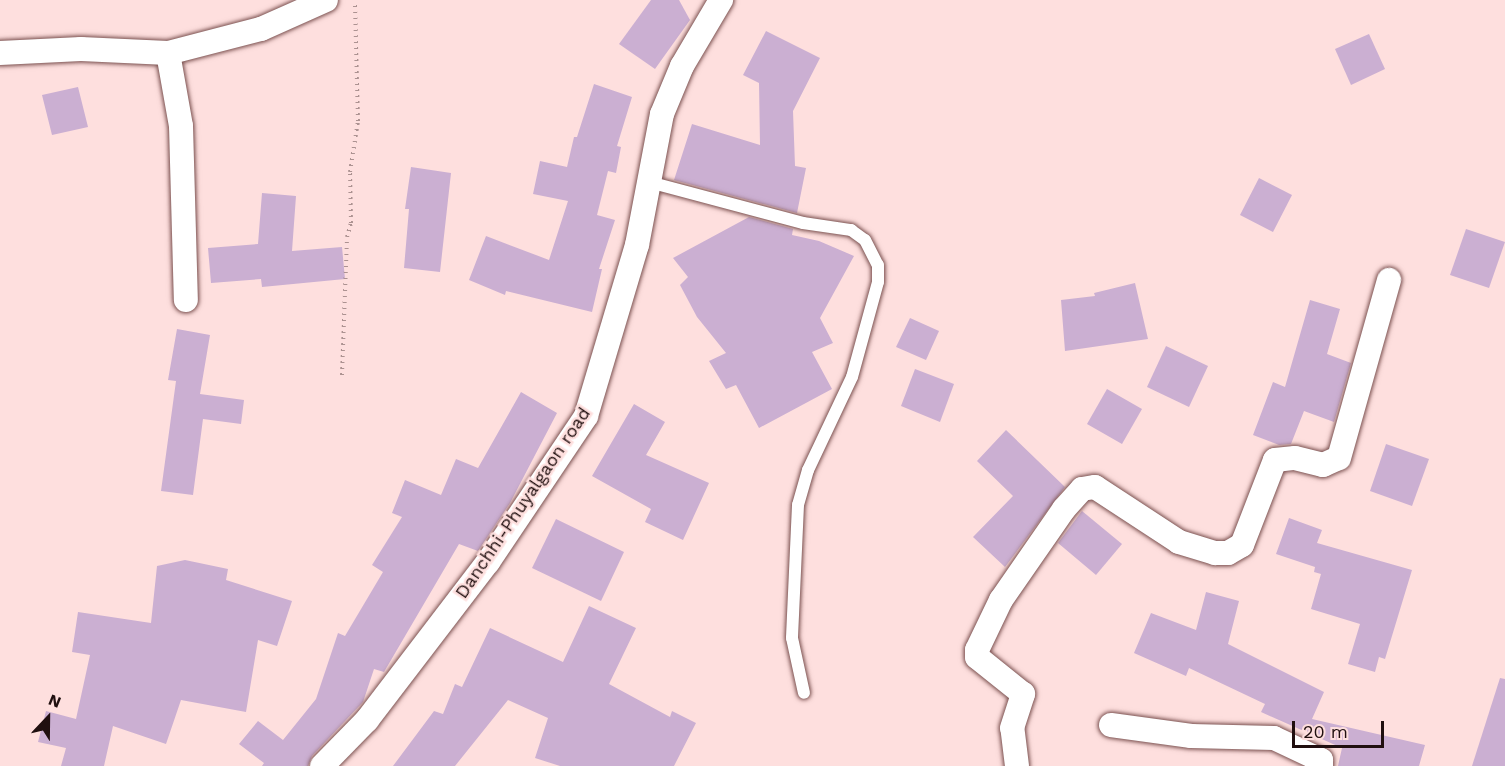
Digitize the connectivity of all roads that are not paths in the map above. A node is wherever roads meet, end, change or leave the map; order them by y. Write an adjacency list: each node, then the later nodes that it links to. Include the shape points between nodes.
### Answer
1 (326, 0): 4 (street, via 261,29)
2 (720, 0): 5 (street, Danchhi-Phuyalgaon road, via 682,66 662,114)
3 (0, 53): 4 (street, via 81,49)
4 (168, 54): 7 (street, via 181,126)
5 (650, 182): 8 (lane, via 803,223 851,230 865,240 878,265 878,282 852,377 808,470 798,505 792,638); 10 (street, Danchhi-Phuyalgaon road, via 637,245 586,416 488,562 368,720)
6 (1389, 280): 11 (street, via 1340,458 1323,465 1295,458 1275,460 1242,545 1228,553 1215,553 1179,542 1095,487 1082,489 1064,509 1001,600 977,650 977,657 1023,694 1012,728)
7 (186, 300)
8 (804, 693)
9 (1111, 726): 12 (street, via 1191,736 1274,738 1321,760)
10 (322, 766)
11 (1017, 766)
12 (1321, 766)

